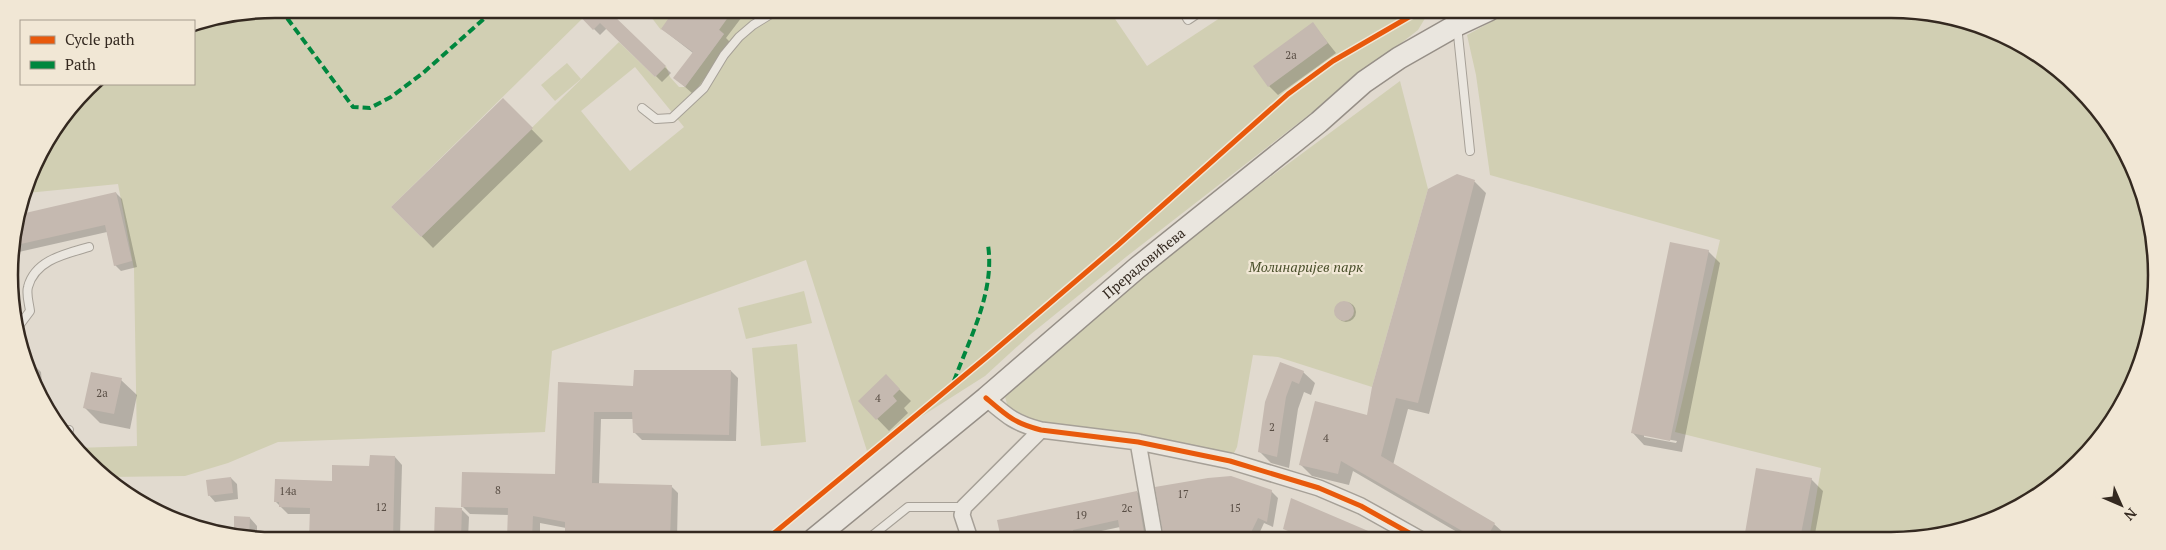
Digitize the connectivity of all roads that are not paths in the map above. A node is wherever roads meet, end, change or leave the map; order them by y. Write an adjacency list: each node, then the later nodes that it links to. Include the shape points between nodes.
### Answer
1 (765, 18): 3 (lane, via 739,37 704,88 672,118 656,119)
2 (1454, 18): 4 (lane); 7 (main road, Прерадовићева, via 1364,82 1137,268)
3 (642, 108)
4 (1470, 151)
5 (89, 247): 6 (lane, via 58,256 35,270 28,288 30,311)
6 (22, 322)
7 (986, 398): 8 (street, via 1012,420); 11 (main road, Прерадовићева)
8 (1041, 430): 9 (street); 10 (street)
9 (1138, 442): 14 (street); 15 (street, via 1230,461 1319,488 1361,506)
10 (964, 507): 12 (lane, via 908,506); 13 (street, via 962,516)
11 (823, 532)
12 (876, 532)
13 (968, 532)
14 (1154, 532)
15 (1407, 532)

